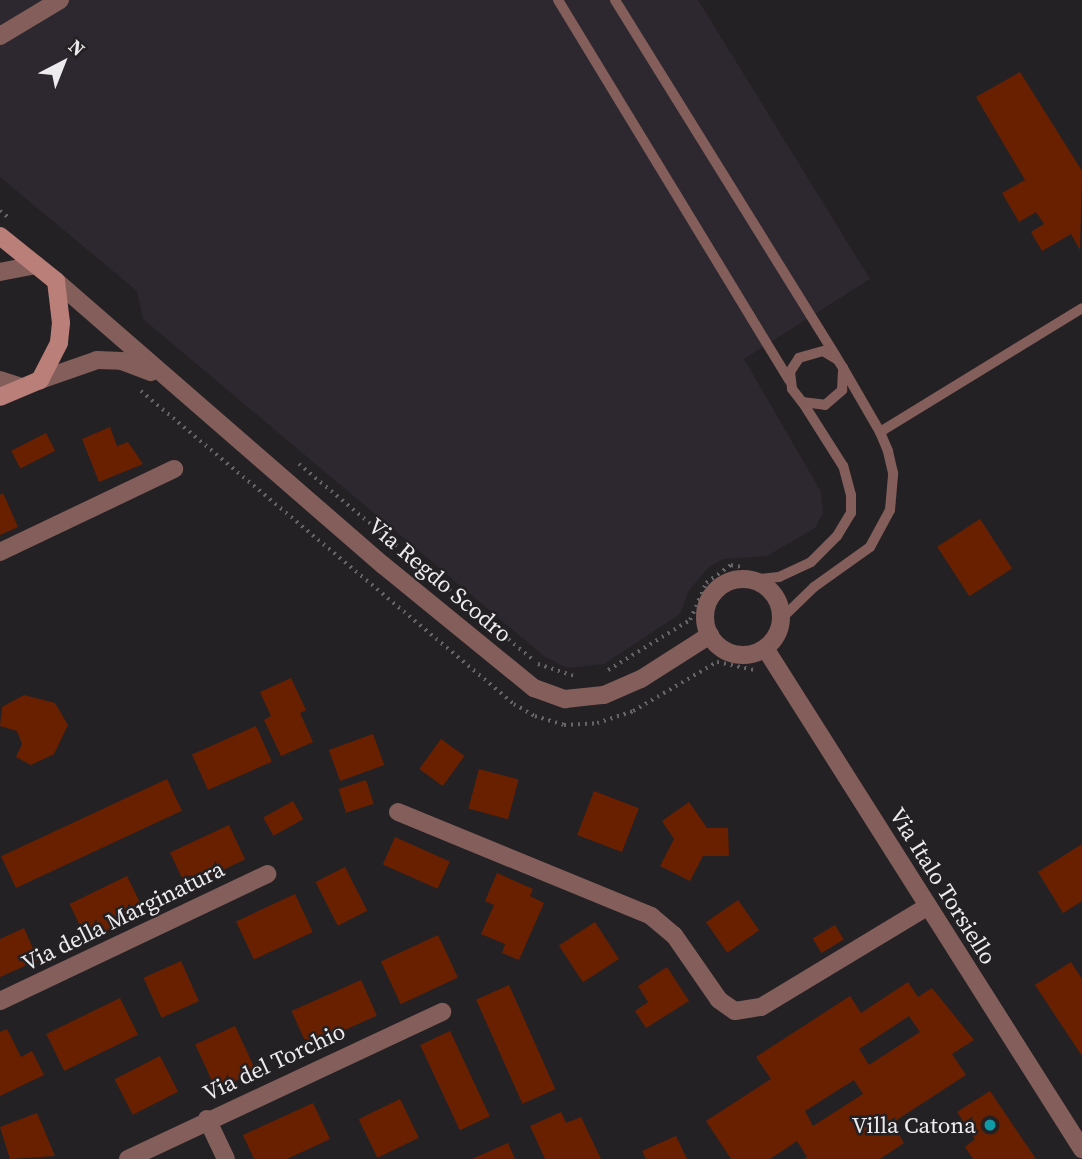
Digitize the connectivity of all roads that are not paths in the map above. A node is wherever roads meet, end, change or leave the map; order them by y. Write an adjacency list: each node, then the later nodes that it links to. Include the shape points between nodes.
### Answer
1 (60, 0): 4 (street)
2 (558, 0): 13 (lane)
3 (615, 0): 10 (lane)
4 (0, 36)
5 (0, 236): 6 (street)
6 (36, 265): 7 (street); 8 (street)
7 (0, 272)
8 (56, 281): 12 (street, via 60,334); 14 (street, Via Regdo Scodro)
9 (1082, 308): 18 (lane)
10 (840, 364): 13 (lane, via 823,351 806,353 793,364); 17 (lane, via 845,383 832,402 817,407); 18 (lane)
11 (0, 380): 15 (street)
12 (40, 380): 14 (street, Via Regdo Scodro, via 106,359); 15 (street)
13 (790, 380): 17 (lane)
14 (170, 381): 23 (street, Via Regdo Scodro, via 462,632 540,691 572,699 604,695 641,679)
15 (21, 387): 16 (street)
16 (0, 397)
17 (802, 402): 21 (lane, via 843,466 851,513 838,536 811,562 779,577)
18 (880, 432): 22 (lane, via 893,473 883,527 858,558 814,587)
19 (174, 469): 20 (street)
20 (0, 552)
21 (748, 574): 22 (street, via 776,598); 23 (street, via 727,582 709,599 705,623)
22 (781, 619): 24 (street)
23 (710, 635): 24 (street, via 728,652 753,653)
24 (765, 648): 27 (street, Via Italo Torsiello)
25 (398, 812): 27 (street, via 657,920 679,940 719,1000 735,1011 761,1007)
26 (267, 874): 28 (street, Via della Marginatura)
27 (927, 907): 31 (street, Via Italo Torsiello)
28 (0, 1002)
29 (442, 1012): 30 (street, Via del Torchio)
30 (207, 1119): 32 (street, Via del Torchio); 33 (street)
31 (1082, 1149)
32 (128, 1159)
33 (226, 1159)

